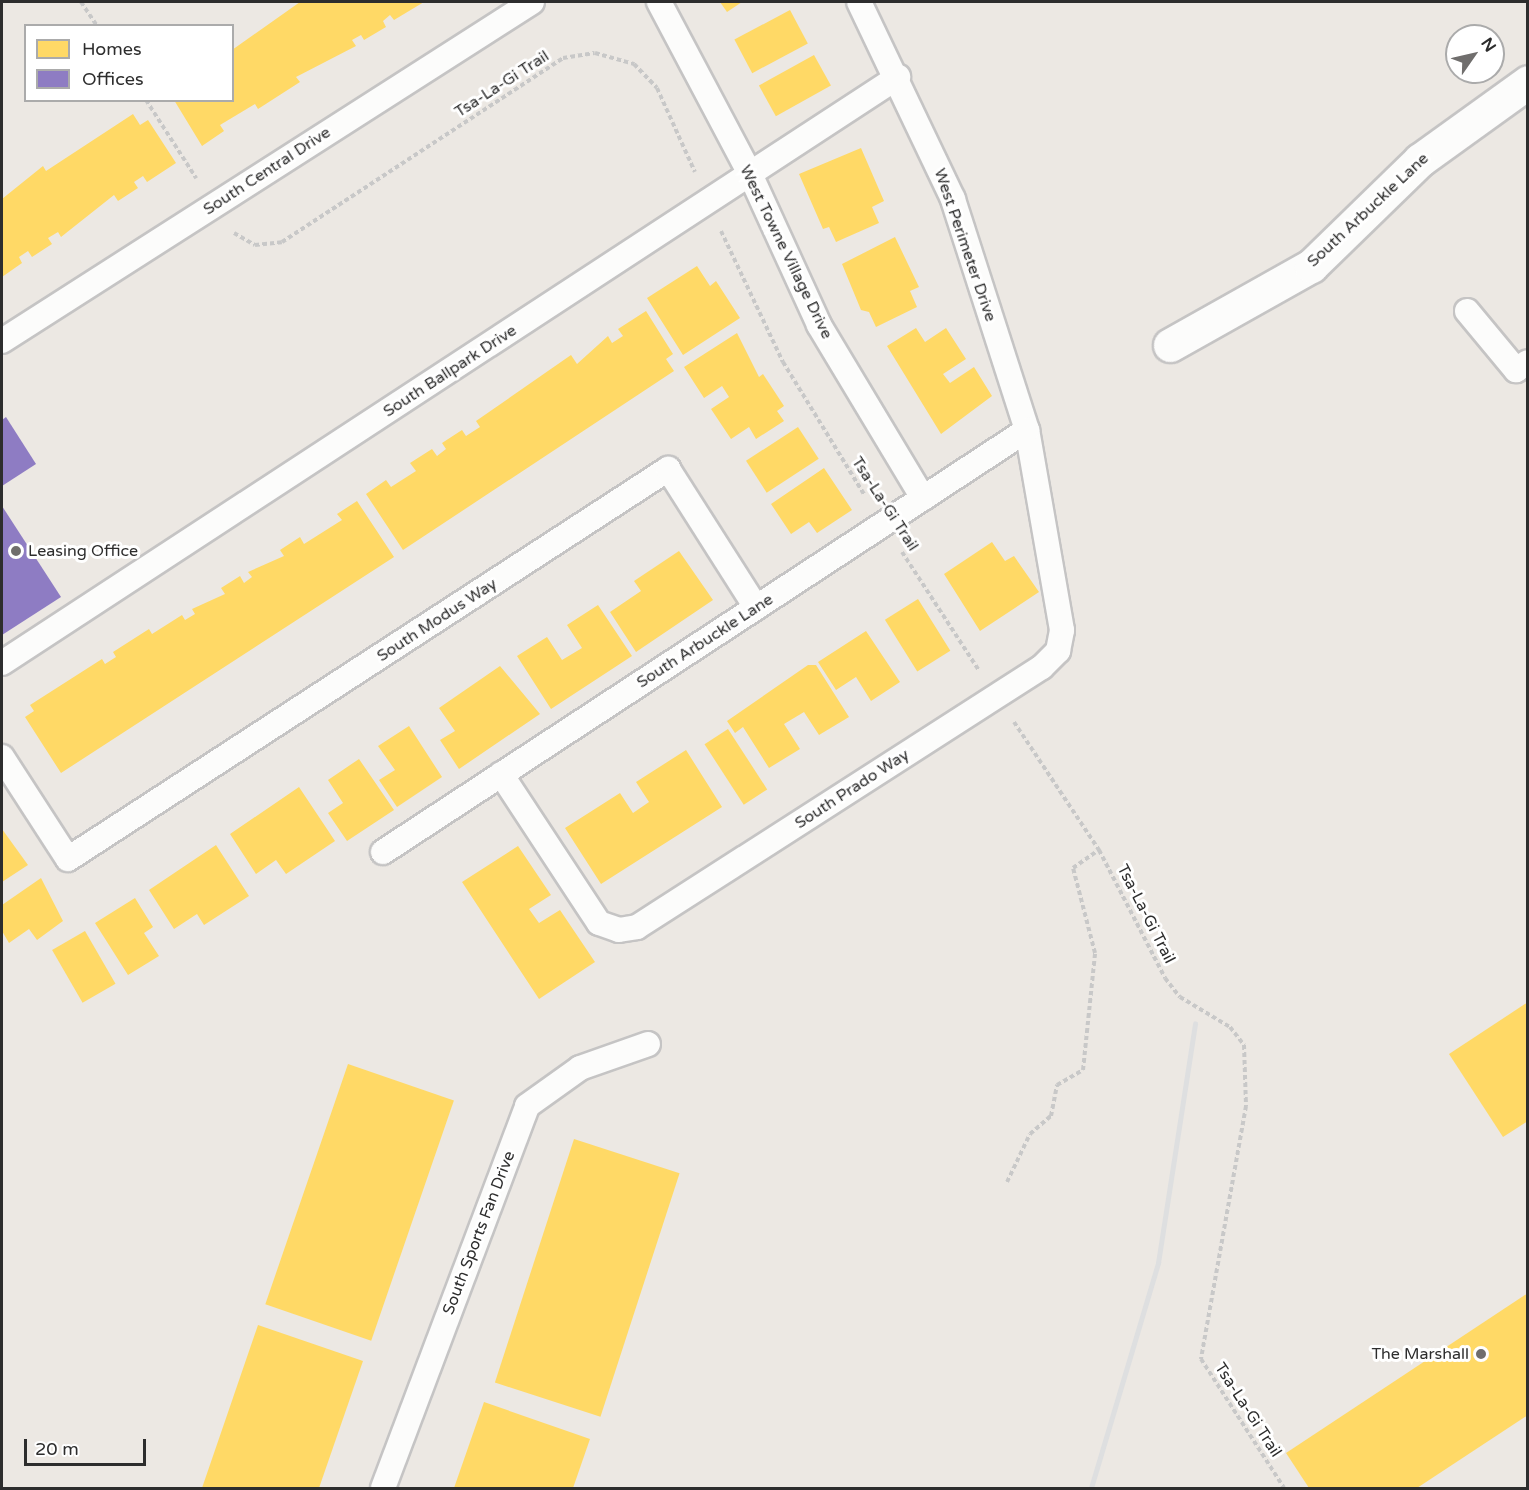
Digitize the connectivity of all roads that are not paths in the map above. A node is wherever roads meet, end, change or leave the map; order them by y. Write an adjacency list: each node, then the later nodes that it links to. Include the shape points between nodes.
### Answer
1 (532, 2): 8 (lane, South Central Drive)
2 (659, 2): 6 (lane, West Towne Village Drive)
3 (859, 2): 4 (lane, West Perimeter Drive)
4 (898, 76): 6 (lane, South Ballpark Drive); 11 (lane, West Perimeter Drive, via 952,199)
5 (1527, 82): 9 (street, South Arbuckle Lane, via 1420,160 1311,266)
6 (750, 174): 12 (lane, West Towne Village Drive, via 819,326); 14 (lane, South Ballpark Drive)
7 (1467, 311): 10 (lane, via 1516,370)
8 (2, 341)
9 (1170, 345)
10 (1527, 362)
11 (1026, 430): 12 (lane, South Arbuckle Lane); 16 (lane, South Prado Way, via 1062,630 1058,651 1042,667 637,927 619,930 599,923)
12 (922, 498): 13 (lane, South Arbuckle Lane)
13 (756, 607): 15 (lane, South Modus Way, via 668,469 68,859); 16 (lane, South Arbuckle Lane)
14 (2, 663)
15 (2, 757)
16 (501, 774): 17 (lane, South Arbuckle Lane)
17 (383, 852)
18 (648, 1044): 19 (lane, South Sports Fan Drive, via 580,1068 527,1106)
19 (382, 1488)

